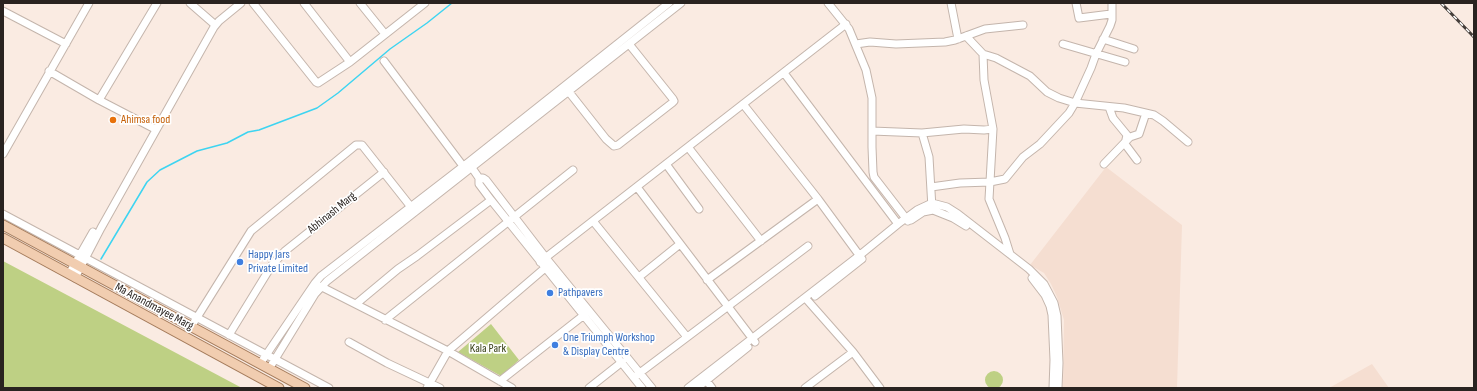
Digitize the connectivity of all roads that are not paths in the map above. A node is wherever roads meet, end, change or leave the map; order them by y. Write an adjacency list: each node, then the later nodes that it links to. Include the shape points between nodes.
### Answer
1 (89, 3): 25 (street)
2 (157, 3): 38 (street)
3 (190, 3): 18 (street)
4 (234, 3): 18 (street)
5 (241, 3): 77 (street, via 214,27)
6 (253, 3): 33 (street, via 316,82 321,82)
7 (304, 3): 33 (street)
8 (360, 3): 21 (street)
9 (669, 3): 54 (street)
10 (681, 3): 26 (street)
11 (828, 3): 19 (street)
12 (951, 3): 23 (street)
13 (1076, 3): 17 (street, via 1079,18)
14 (1112, 3): 17 (street)
15 (421, 4): 21 (street)
16 (3, 11): 25 (street)
17 (1111, 14): 24 (street, via 1111,22)
18 (213, 23): 43 (street)
19 (846, 24): 27 (street); 36 (street)
20 (1023, 25): 22 (street, via 985,29)
21 (385, 34): 33 (street)
22 (966, 36): 23 (street); 30 (street)
23 (958, 39): 27 (street, via 945,42)
24 (1103, 39): 29 (street); 31 (street)
25 (66, 44): 35 (street)
26 (629, 44): 37 (street); 37 (street, via 673,99 672,103 614,146 606,140)
27 (856, 44): 45 (street, via 866,70 872,98)
28 (1063, 44): 31 (street)
29 (1134, 49)
30 (983, 54): 39 (street, via 1030,76 1051,94); 44 (street, via 984,80)
31 (1096, 54): 34 (street); 39 (street)
32 (384, 61): 54 (street)
33 (350, 62)
34 (1125, 62)
35 (49, 71): 38 (street); 50 (street)
36 (784, 73): 40 (street); 70 (street)
37 (569, 92): 54 (street)
38 (98, 100): 43 (street)
39 (1075, 103): 41 (street); 58 (street, via 1061,122 1023,157 1008,176)
40 (744, 104): 49 (street); 61 (street)
41 (1109, 107): 42 (street); 47 (street, via 1127,135)
42 (1146, 113): 47 (street, via 1139,134); 48 (street, via 1158,118)
43 (153, 128): 77 (street)
44 (992, 129): 46 (street); 58 (street)
45 (872, 131): 46 (street); 69 (street, via 874,177)
46 (922, 133): 60 (street, via 929,157)
47 (1125, 141): 51 (street); 53 (street)
48 (1188, 142)
49 (688, 147): 52 (street); 73 (street)
50 (3, 154)
51 (1137, 160)
52 (666, 164): 59 (street); 65 (street)
53 (1104, 164)
54 (468, 167): 57 (street); 63 (street); 86 (street)
55 (573, 170): 67 (street)
56 (384, 172): 63 (street); 91 (street, via 362,145 356,145 251,231); 94 (street, Abhinash Marg, via 285,251 272,265)
57 (479, 178): 62 (street, via 479,184); 67 (street, via 486,180)
58 (990, 182): 60 (street, via 960,182); 76 (street, via 990,204)
59 (637, 187): 68 (street); 74 (street)
60 (931, 187): 64 (street)
61 (818, 199): 73 (street); 78 (street)
62 (491, 200): 67 (street); 88 (street, via 398,269)
63 (411, 206): 86 (street)
64 (932, 207): 69 (street, via 917,210); 76 (street, via 948,207); 85 (street, via 962,224)
65 (699, 209)
66 (3, 214): 77 (street)
67 (511, 220): 79 (street); 92 (street)
68 (592, 220): 79 (street); 83 (street)
69 (907, 220): 70 (street); 78 (street)
70 (898, 224): 78 (street)
71 (3, 225): 80 (main road, Ma Anandmayee Marg)
72 (3, 238): 82 (main road, Ma Anandmayee Marg)
73 (761, 241): 84 (street)
74 (680, 244): 83 (street); 84 (street)
75 (808, 246): 89 (street)
76 (1010, 254): 85 (street, via 1029,269)
77 (82, 256): 80 (street); 91 (street)
78 (861, 257): 87 (street); 96 (street)
79 (543, 260): 81 (street); 105 (street)
80 (77, 265): 82 (street); 93 (main road, Ma Anandmayee Marg)
81 (545, 268): 90 (street); 98 (street)
82 (72, 276): 109 (main road, Ma Anandmayee Marg)
83 (639, 277): 95 (street)
84 (707, 280): 89 (street)
85 (1040, 284): 122 (street, via 1052,315); 123 (street, via 1051,297 1057,316)
86 (318, 285): 88 (street); 100 (street); 101 (street)
87 (808, 301): 96 (street); 99 (street)
88 (356, 304): 92 (street)
89 (727, 307): 95 (street); 96 (street)
90 (584, 316): 102 (street); 107 (street)
91 (197, 317): 93 (street); 94 (street)
92 (385, 320): 98 (street)
93 (191, 327): 103 (main road, Ma Anandmayee Marg)
94 (229, 335): 100 (street)
95 (688, 337): 105 (street)
96 (754, 340): 106 (street); 117 (street)
97 (349, 342): 108 (street)
98 (448, 351): 107 (street); 108 (street)
99 (852, 352): 120 (street); 121 (street)
100 (266, 355): 101 (street); 103 (street)
101 (275, 359): 104 (street); 111 (street)
102 (622, 362): 105 (street); 114 (street)
103 (260, 364): 104 (main road, Ma Anandmayee Marg)
104 (269, 369): 110 (main road, Ma Anandmayee Marg)
105 (637, 375): 115 (street); 116 (street)
106 (706, 380): 118 (street); 119 (street)
107 (500, 381): 113 (street)
108 (428, 385): 112 (street)
109 (279, 388)
110 (304, 388)
111 (329, 388)
112 (440, 388)
113 (512, 388)
114 (589, 388)
115 (642, 388)
116 (652, 388)
117 (688, 388)
118 (697, 388)
119 (712, 388)
120 (805, 388)
121 (880, 388)
122 (1053, 388)
123 (1058, 388)

